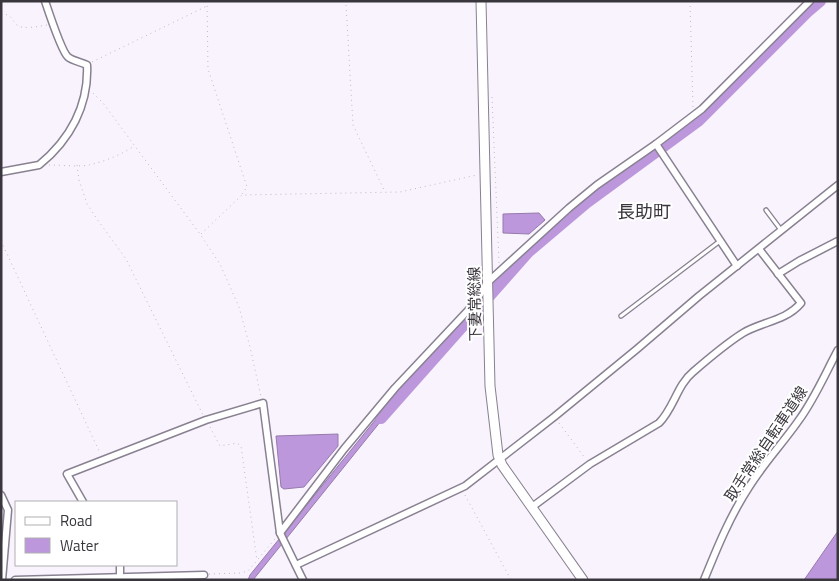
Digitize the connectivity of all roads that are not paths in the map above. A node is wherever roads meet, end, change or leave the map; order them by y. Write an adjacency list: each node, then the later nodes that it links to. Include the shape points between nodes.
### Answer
1 (45, 1): 5 (street, via 64,51 68,57 87,65 86,91 71,129 39,165)
2 (481, 1): 14 (main road, 下妻常総線)
3 (810, 1): 4 (street, via 693,116)
4 (656, 144): 9 (street); 14 (street, via 569,208)
5 (1, 172)
6 (838, 185): 8 (street)
7 (766, 210): 8 (lane)
8 (782, 231): 11 (street)
9 (721, 240): 12 (street); 15 (lane)
10 (838, 241): 13 (street)
11 (759, 249): 12 (street); 13 (street)
12 (737, 266): 17 (street)
13 (778, 274): 20 (street, via 800,303 797,308 742,334 684,380 660,423 590,464)
14 (488, 286): 17 (main road, 下妻常総線, via 490,386); 21 (street, via 395,388)
15 (621, 316)
16 (838, 350): 29 (street, 取手常総自転車道線, via 814,398 743,496)
17 (500, 460): 20 (main road, 下妻常総線); 22 (street, via 461,488)
18 (1, 495): 25 (street, via 8,510)
19 (82, 501): 21 (street, via 67,474 206,420 262,403)
20 (532, 507): 28 (main road, 下妻常総線)
21 (280, 533): 22 (street)
22 (296, 564): 27 (street)
23 (204, 575): 24 (street)
24 (119, 578): 26 (street)
25 (2, 580)
26 (15, 580)
27 (303, 580)
28 (583, 580)
29 (704, 580)

